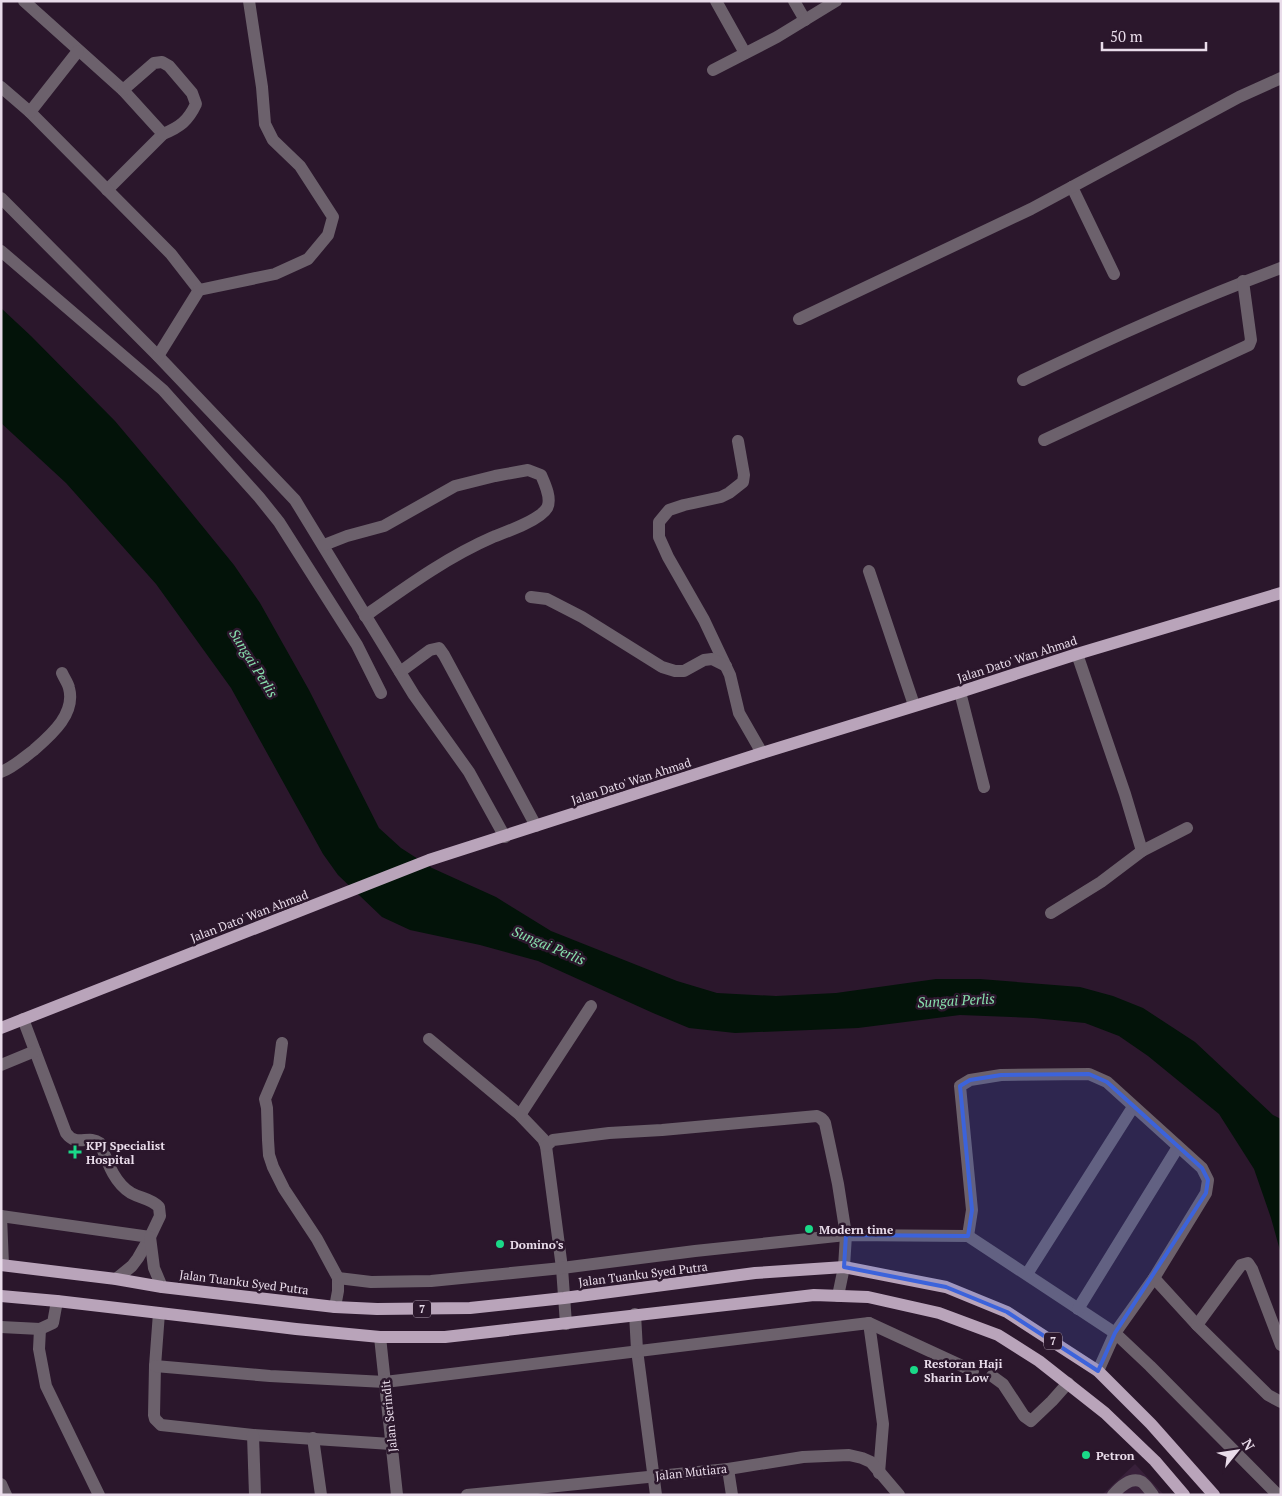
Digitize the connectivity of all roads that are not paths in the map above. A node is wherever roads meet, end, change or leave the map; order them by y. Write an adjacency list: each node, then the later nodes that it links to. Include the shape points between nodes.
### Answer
1 (24, 1): 7 (street)
2 (248, 1): 22 (street, via 265,124 273,140 300,166 333,217 328,235 308,259 275,274)
3 (716, 1): 8 (street)
4 (794, 1): 6 (street)
5 (836, 1): 6 (street)
6 (805, 20): 8 (street)
7 (78, 51): 12 (street); 13 (street)
8 (745, 53): 9 (street)
9 (713, 70)
10 (1281, 78): 15 (street, via 1239,97)
11 (1, 87): 13 (street)
12 (123, 90): 14 (street); 14 (street, via 154,63 170,66 196,104 178,128)
13 (30, 112): 16 (street)
14 (163, 134): 16 (street)
15 (1072, 187): 20 (street); 23 (street)
16 (106, 190): 22 (street, via 170,254)
17 (1, 198): 24 (street)
18 (1, 251): 38 (street, via 163,390 259,498 279,522 356,645)
19 (1281, 268): 21 (street)
20 (1114, 274)
21 (1243, 281): 25 (street, via 1123,332); 26 (street, via 1249,345)
22 (196, 294): 24 (street)
23 (799, 319)
24 (158, 356): 28 (street, via 288,491)
25 (1024, 380)
26 (1044, 440)
27 (738, 441): 34 (street, via 743,482 721,497 669,510 659,522 658,537)
28 (324, 545): 32 (street); 32 (street, via 384,526 455,486 528,470 541,475 548,500 547,508 539,516 450,559)
29 (870, 571): 39 (street)
30 (1281, 593): 33 (main road, Jalan Dato' Wan Ahmad)
31 (531, 597): 34 (street, via 547,599 582,617 662,667 684,671 712,659)
32 (365, 616): 35 (street)
33 (1077, 654): 37 (main road, Jalan Dato' Wan Ahmad); 46 (street)
34 (726, 666): 40 (street, via 739,713)
35 (400, 672): 43 (street, via 430,650 439,648); 45 (street, via 469,772)
36 (62, 673): 41 (street, via 70,695 67,714 45,740 13,767)
37 (960, 692): 39 (main road, Jalan Dato' Wan Ahmad); 42 (street)
38 (381, 693)
39 (914, 705): 40 (main road, Jalan Dato' Wan Ahmad)
40 (762, 753): 43 (main road, Jalan Dato' Wan Ahmad)
41 (1, 772)
42 (984, 787)
43 (536, 826): 45 (main road, Jalan Dato' Wan Ahmad)
44 (1187, 828): 46 (street)
45 (504, 837): 49 (main road, Jalan Dato' Wan Ahmad, via 429,860)
46 (1142, 852): 47 (street)
47 (1051, 913)
48 (592, 1006): 56 (street)
49 (23, 1019): 50 (main road, Jalan Dato' Wan Ahmad); 53 (street)
50 (1, 1028)
51 (429, 1039): 56 (street)
52 (282, 1043): 67 (street, via 279,1066 265,1100 269,1155 284,1189)
53 (34, 1051): 54 (street); 62 (street, via 68,1137 81,1142 96,1140 122,1187 152,1200 159,1207 160,1216)
54 (1, 1065)
55 (1133, 1106): 58 (street); 61 (street, via 1107,1082 1089,1074 1001,1075 970,1080 960,1086 972,1210); 66 (street)
56 (520, 1115): 57 (street)
57 (546, 1146): 60 (street, via 553,1140 608,1133 817,1116 825,1123); 65 (street)
58 (1178, 1146): 68 (street, via 1202,1168 1208,1180 1206,1193); 76 (street)
59 (1, 1216): 62 (street); 63 (street)
60 (846, 1235): 61 (street); 64 (street); 65 (street)
61 (968, 1236): 66 (street)
62 (150, 1238): 69 (street, via 132,1266); 70 (street, via 154,1268)
63 (2, 1265): 69 (main road, Jalan Tuanku Syed Putra / 7)
64 (844, 1267): 72 (street); 73 (main road, Jalan Tuanku Syed Putra / 7, via 754,1273); 90 (main road, Jalan Tuanku Syed Putra / 7, via 946,1287 1007,1312)
65 (562, 1268): 67 (street, via 431,1282 371,1282); 73 (street)
66 (1027, 1274): 76 (street)
67 (338, 1278): 75 (street)
68 (1154, 1278): 81 (street); 84 (street)
69 (116, 1279): 70 (main road, Jalan Tuanku Syed Putra / 7)
70 (162, 1287): 75 (main road, Jalan Tuanku Syed Putra / 7)
71 (1, 1296): 74 (main road, 7)
72 (838, 1296): 78 (main road, 7, via 814,1295); 93 (main road, 7, via 868,1297 939,1313 998,1335)
73 (564, 1298): 75 (main road, Jalan Tuanku Syed Putra / 7, via 470,1308); 80 (street)
74 (57, 1301): 77 (main road, 7); 83 (street, via 53,1323)
75 (335, 1307)
76 (1078, 1309): 84 (street)
77 (159, 1314): 85 (main road, 7); 88 (street)
78 (635, 1314): 80 (main road, 7); 87 (street)
79 (869, 1323): 87 (street); 89 (street); 99 (street, via 883,1424)
80 (566, 1324): 85 (main road, 7, via 445,1337)
81 (1197, 1325): 86 (street, via 1240,1265 1248,1263); 94 (street, via 1268,1395)
82 (1, 1327): 83 (street)
83 (40, 1329): 103 (street, via 39,1349 46,1386)
84 (1115, 1333): 90 (street); 115 (street)
85 (380, 1337): 92 (street, Jalan Serindit)
86 (1281, 1345)
87 (637, 1350): 92 (street); 100 (street)
88 (155, 1366): 92 (street); 95 (street, via 154,1415 158,1423)
89 (973, 1371)
90 (1098, 1371): 114 (main road, Jalan Tuanku Syed Putra / 7)
91 (992, 1376): 93 (street, via 1003,1384 1024,1416 1031,1421)
92 (386, 1382): 97 (street, Jalan Serindit)
93 (1068, 1383): 113 (main road, 7, via 1105,1413)
94 (1281, 1402)
95 (253, 1434): 96 (street); 104 (street)
96 (313, 1438): 97 (street); 105 (street)
97 (391, 1444): 106 (street, Jalan Serindit)
98 (728, 1468): 99 (street, Jalan Mutiara, via 802,1457 849,1455 871,1462); 100 (street, Jalan Mutiara); 109 (street)
99 (879, 1473): 110 (street, Jalan Mutiara)
100 (654, 1476): 107 (street, Jalan Mutiara); 108 (street)
101 (1, 1484): 102 (street)
102 (6, 1495)
103 (99, 1495)
104 (255, 1495)
105 (321, 1495)
106 (397, 1495)
107 (466, 1495)
108 (656, 1495)
109 (732, 1495)
110 (899, 1495)
111 (1112, 1495): 112 (street, via 1133,1480 1141,1482)
112 (1153, 1495)
113 (1184, 1495)
114 (1214, 1495)
115 (1280, 1495)

